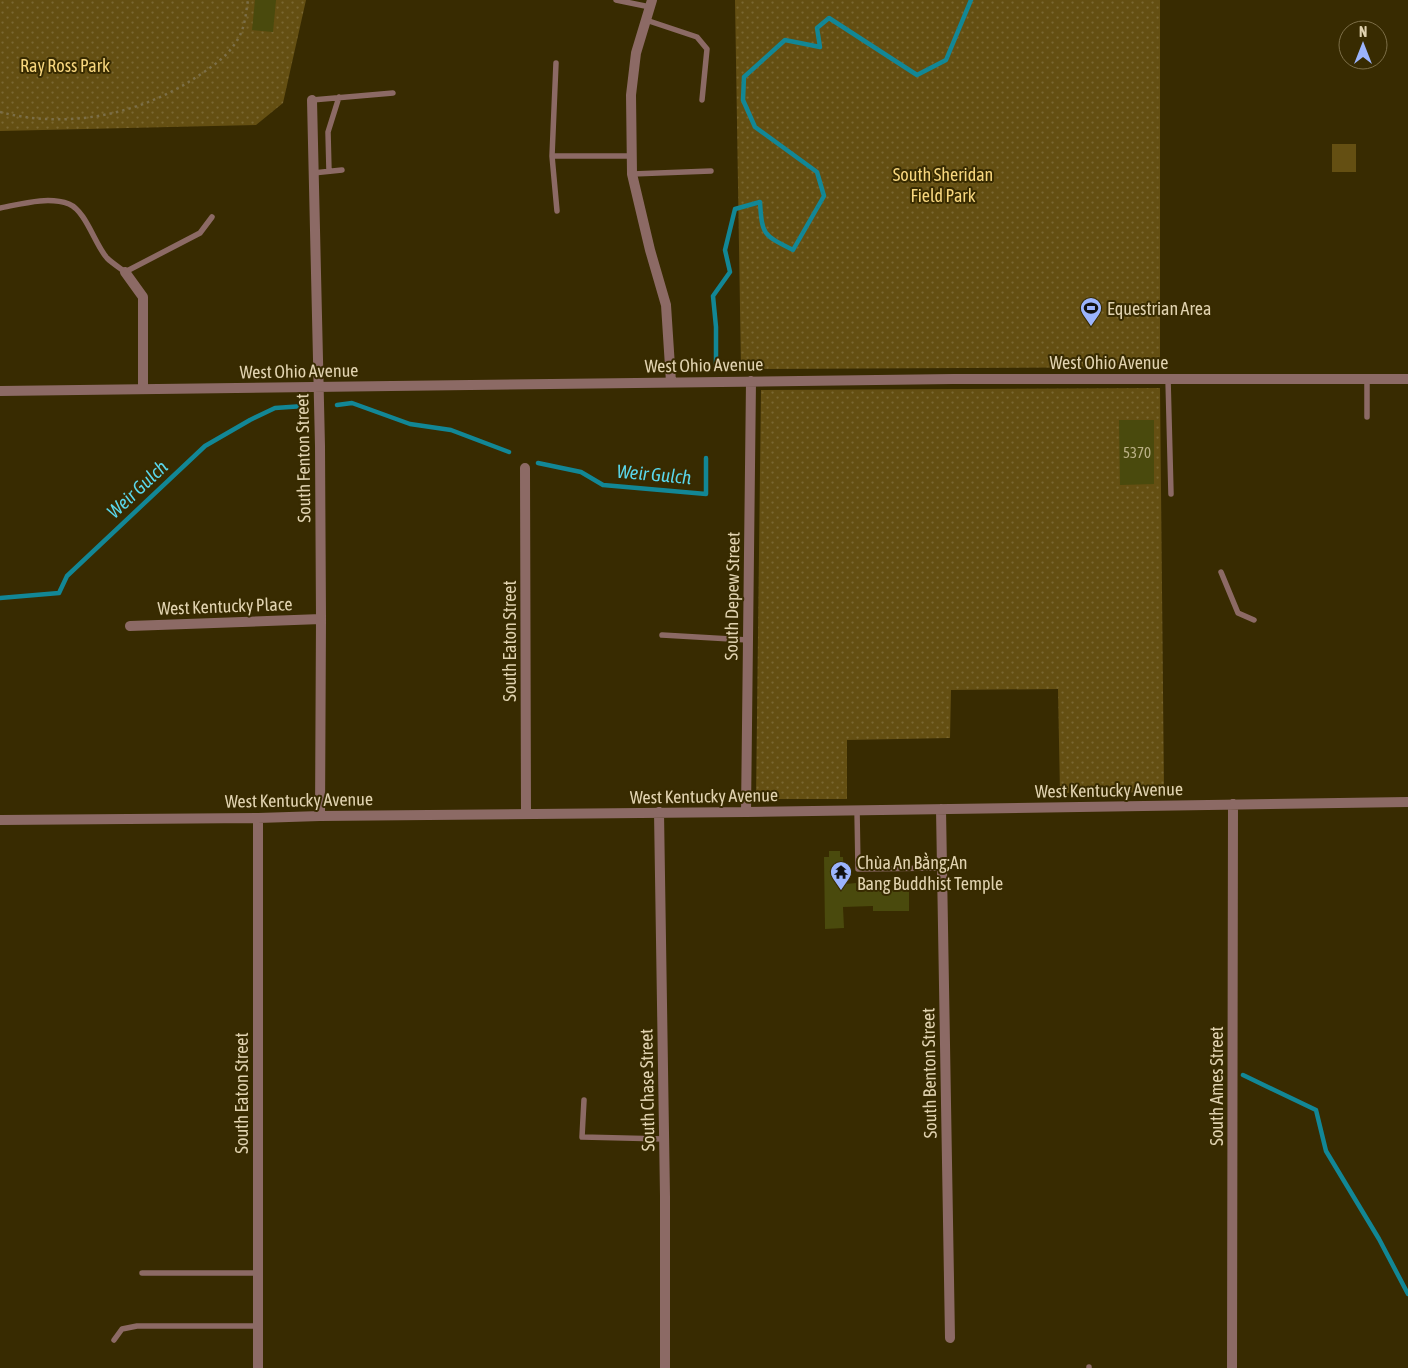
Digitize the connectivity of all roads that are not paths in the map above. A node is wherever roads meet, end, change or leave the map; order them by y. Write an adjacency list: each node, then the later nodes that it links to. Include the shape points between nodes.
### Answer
1 (616, 0): 2 (lane)
2 (651, 3): 3 (street)
3 (646, 20): 8 (lane, via 697,37 707,49); 10 (street, via 636,54 631,95)
4 (556, 63): 9 (lane)
5 (394, 93): 6 (lane)
6 (339, 98): 7 (lane); 12 (lane, via 328,132)
7 (312, 100): 14 (street, South Fenton Street)
8 (702, 100)
9 (552, 156): 10 (lane); 17 (lane)
10 (632, 156): 15 (street)
11 (342, 170): 12 (lane)
12 (329, 171): 14 (lane)
13 (711, 171): 15 (lane)
14 (313, 173): 25 (street, South Fenton Street)
15 (632, 174): 24 (street, via 666,305)
16 (0, 208): 19 (lane, via 49,201 70,205 83,217 106,258)
17 (557, 211)
18 (212, 217): 19 (lane, via 200,233)
19 (125, 272): 26 (street, via 143,297)
20 (1168, 379): 21 (street, West Ohio Avenue); 23 (street, West Ohio Avenue); 30 (lane)
21 (1367, 379): 22 (street, West Ohio Avenue); 28 (lane)
22 (1408, 379)
23 (751, 381): 24 (street, West Ohio Avenue); 36 (street, South Depew Street)
24 (671, 382): 25 (street, West Ohio Avenue)
25 (318, 388): 26 (street, West Ohio Avenue); 32 (street, South Fenton Street)
26 (143, 389): 27 (street, West Ohio Avenue)
27 (0, 391)
28 (1367, 417)
29 (524, 468): 43 (street, South Eaton Street)
30 (1171, 494)
31 (1221, 572): 33 (lane, via 1238,613)
32 (321, 619): 34 (street, West Kentucky Place); 44 (street, South Fenton Street)
33 (1254, 620)
34 (130, 626)
35 (662, 635): 36 (lane)
36 (748, 640): 42 (street, South Depew Street)
37 (1408, 802): 38 (street, West Kentucky Avenue)
38 (1233, 804): 39 (street, West Kentucky Avenue); 57 (street, South Ames Street)
39 (940, 809): 40 (street, West Kentucky Avenue); 47 (street, South Benton Street)
40 (857, 810): 42 (street, West Kentucky Avenue); 47 (lane, via 858,869)
41 (659, 812): 42 (street, West Kentucky Avenue); 43 (street, West Kentucky Avenue); 49 (street, South Chase Street)
42 (746, 812)
43 (526, 814): 44 (street, West Kentucky Avenue)
44 (320, 816): 45 (street, West Kentucky Avenue)
45 (258, 818): 46 (street, West Kentucky Avenue); 51 (street, South Eaton Street)
46 (0, 820)
47 (942, 868): 53 (street, South Benton Street)
48 (584, 1100): 49 (lane, via 582,1137)
49 (664, 1139): 56 (street, South Chase Street)
50 (142, 1273): 51 (lane)
51 (257, 1273): 52 (street, South Eaton Street)
52 (258, 1326): 54 (lane, via 137,1326 122,1329); 55 (street, South Eaton Street)
53 (950, 1338)
54 (114, 1340)
55 (258, 1368)
56 (665, 1368)
57 (1232, 1368)

